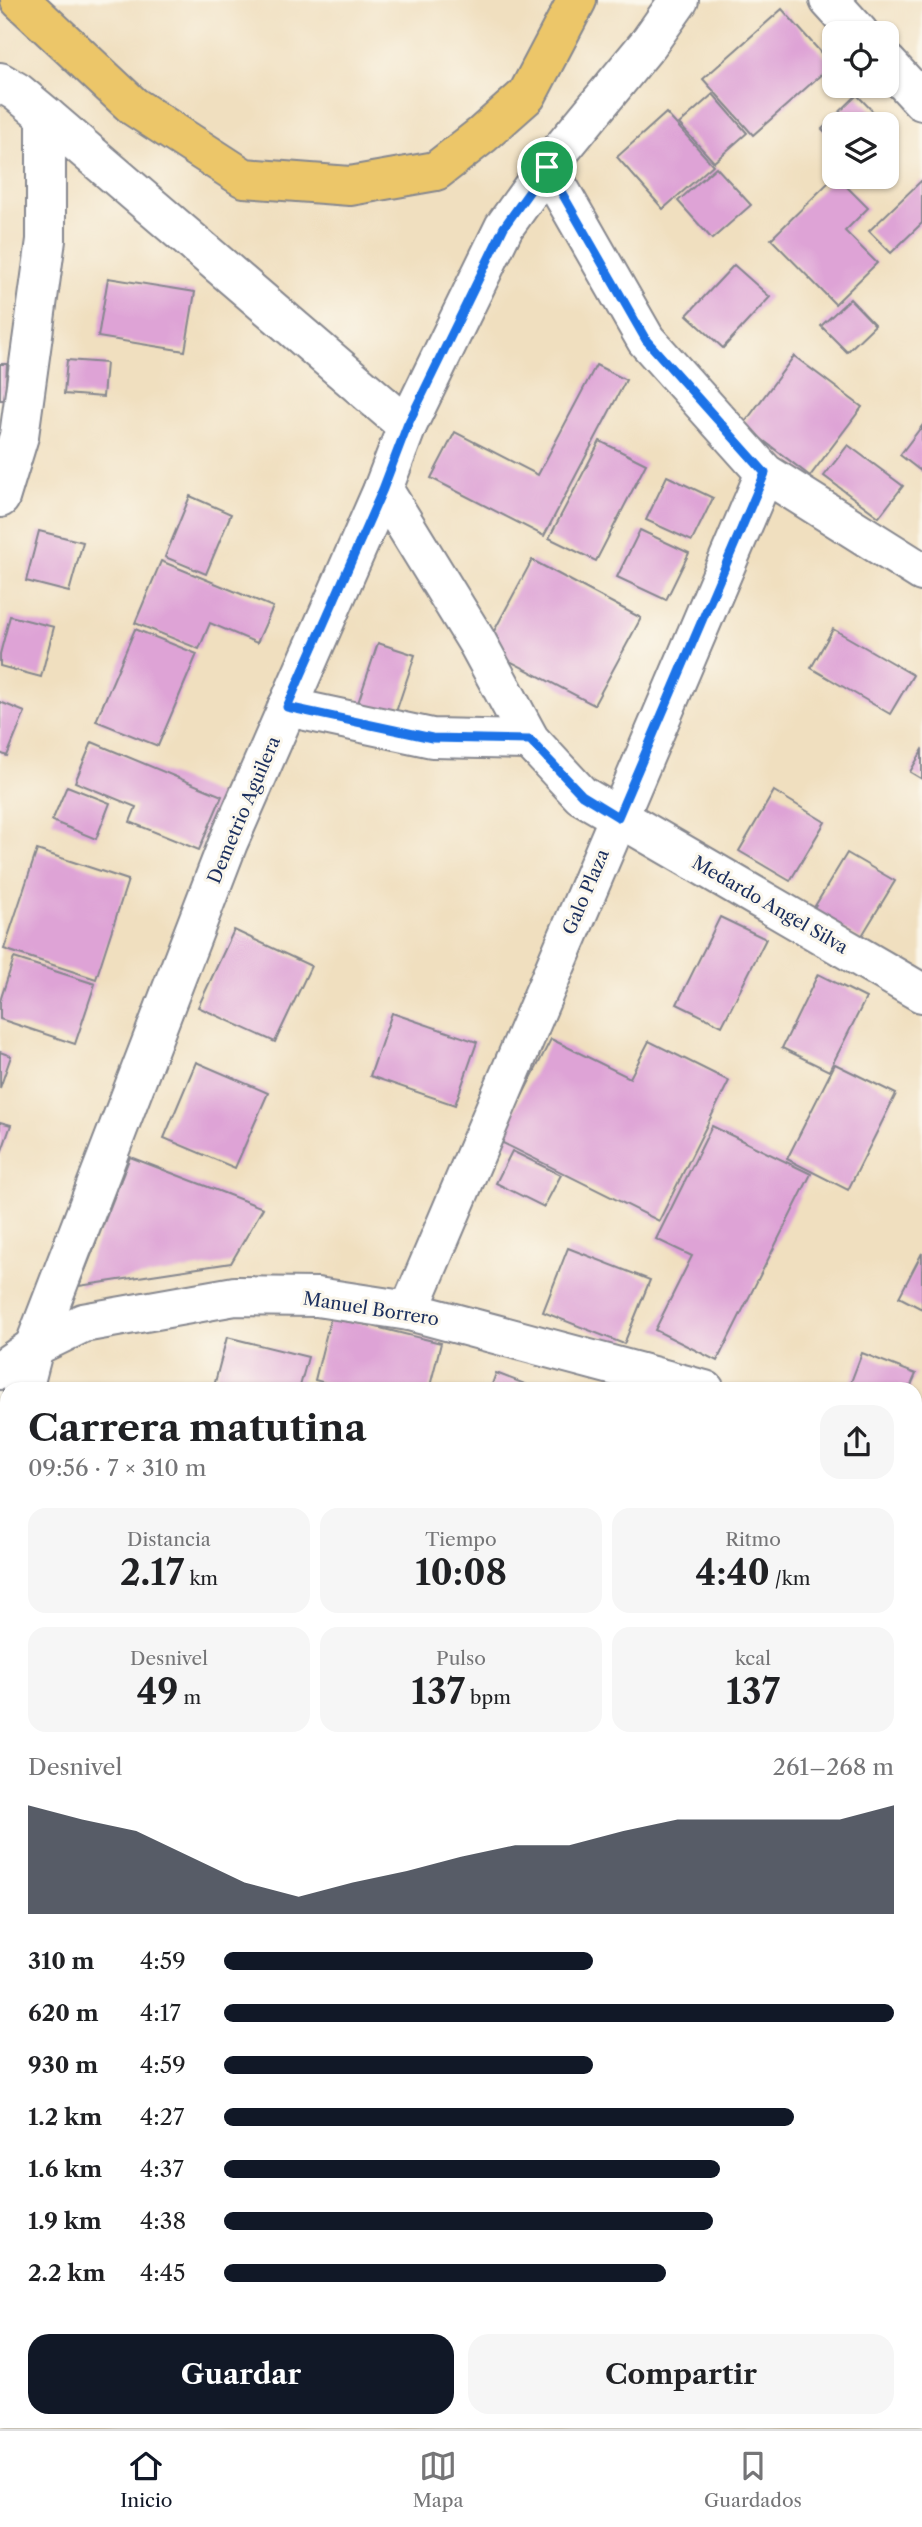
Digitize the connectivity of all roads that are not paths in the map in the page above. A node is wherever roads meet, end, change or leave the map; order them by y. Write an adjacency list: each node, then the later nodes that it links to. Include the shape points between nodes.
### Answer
1 (20, 0): 2 (highway, via 133,106 244,178 350,186 436,171 482,135 527,95)
2 (577, 0)
3 (679, 0): 10 (street, Demetrio Aguilera)
4 (829, 0): 5 (street)
5 (848, 21)
6 (899, 76): 8 (street)
7 (0, 82): 9 (street)
8 (922, 101)
9 (46, 116): 11 (street); 14 (street, via 46,240 19,436)
10 (547, 167): 11 (street, Demetrio Aguilera, via 504,227); 12 (street, via 646,340)
11 (407, 426): 13 (street, Demetrio Aguilera)
12 (765, 473): 15 (street); 18 (street, Galo Plaza)
13 (383, 489): 16 (street, Demetrio Aguilera); 17 (street, Medardo Angel Silva, via 477,642)
14 (0, 498)
15 (922, 572)
16 (287, 707): 17 (street, via 432,738); 21 (street, Demetrio Aguilera, via 229,843)
17 (530, 740): 18 (street, Medardo Angel Silva, via 582,795)
18 (618, 817): 19 (street, Medardo Angel Silva); 20 (street, Galo Plaza)
19 (922, 993)
20 (409, 1311): 21 (street, Manuel Borrero, via 317,1297 234,1296 83,1323); 24 (street, Manuel Borrero)
21 (34, 1347): 22 (street, Manuel Borrero); 23 (street, Demetrio Aguilera)
22 (0, 1370)
23 (25, 1382)
24 (675, 1382)

